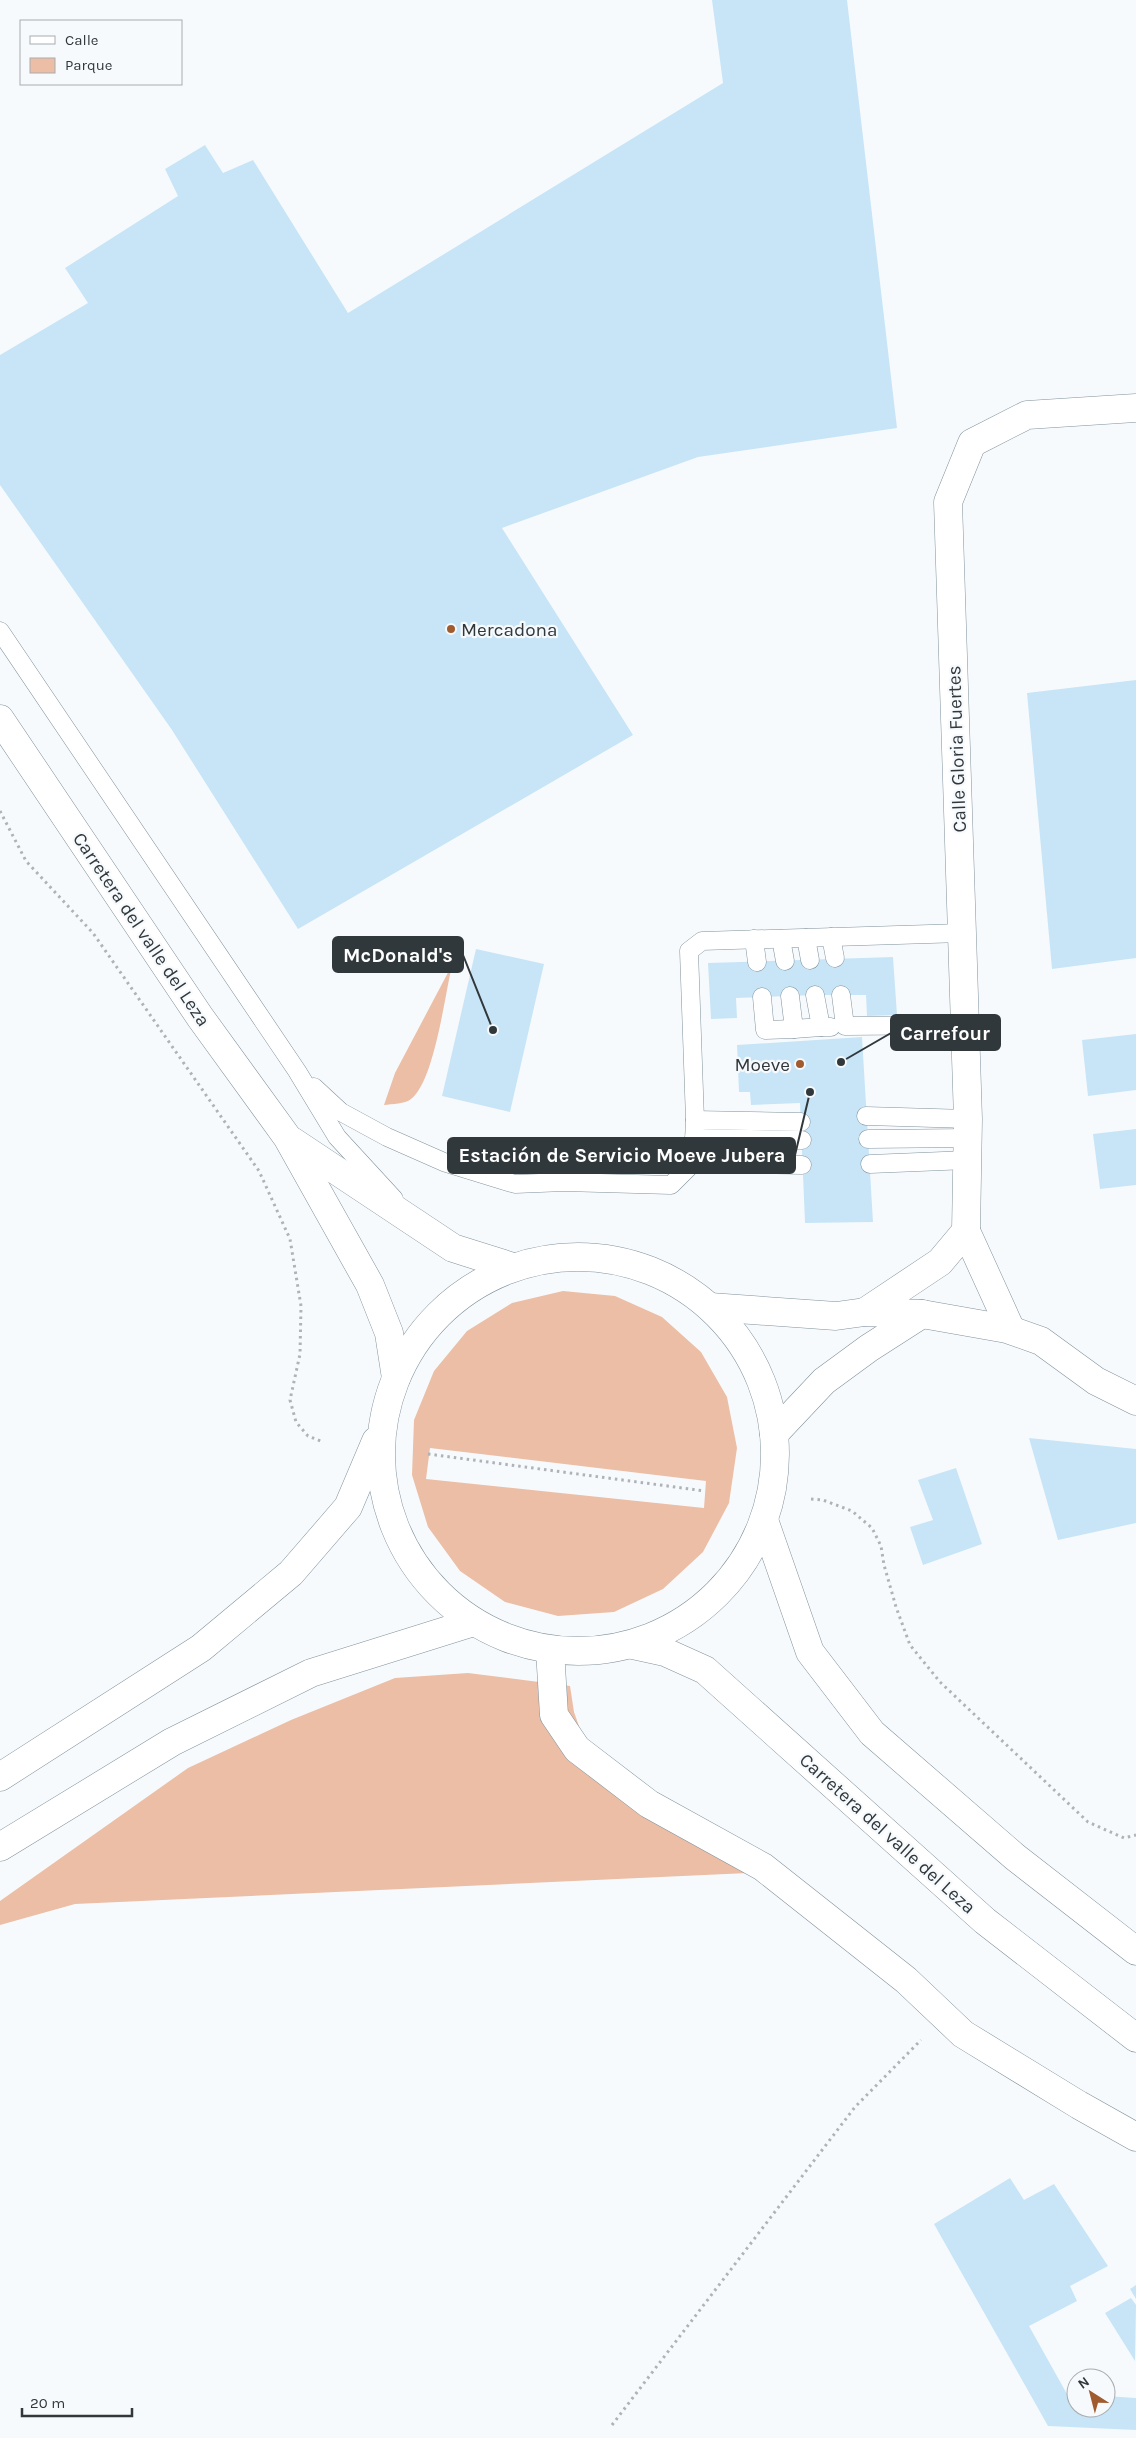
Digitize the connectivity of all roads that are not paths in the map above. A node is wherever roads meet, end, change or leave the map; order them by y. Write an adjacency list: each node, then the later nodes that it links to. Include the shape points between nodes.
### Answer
1 (1136, 408): 4 (main road, Calle Gloria Fuertes, via 1026,415 972,443 948,502)
2 (0, 631): 21 (lane)
3 (0, 719): 25 (main road, Carretera del valle del Leza, via 200,1017)
4 (962, 933): 5 (lane); 17 (main road, Calle Gloria Fuertes)
5 (831, 937): 6 (lane); 9 (lane)
6 (806, 938): 8 (lane); 10 (lane)
7 (754, 939): 8 (lane); 12 (lane); 23 (lane, via 702,941 689,951)
8 (781, 939): 11 (lane)
9 (835, 958)
10 (810, 960)
11 (785, 961)
12 (757, 962)
13 (816, 995): 19 (lane)
14 (840, 995): 18 (lane)
15 (790, 996): 20 (lane)
16 (762, 997): 20 (lane, via 766,1030)
17 (965, 1025): 18 (lane); 28 (main road, Calle Gloria Fuertes)
18 (845, 1026): 19 (lane)
19 (821, 1027): 20 (lane)
20 (794, 1029)
21 (297, 1071): 30 (lane, via 341,1112 387,1137 446,1163 515,1184 671,1185); 33 (lane, via 337,1137)
22 (866, 1116): 28 (lane)
23 (695, 1120): 24 (lane); 26 (lane)
24 (801, 1122)
25 (287, 1137): 33 (main road, Carretera del valle del Leza); 40 (main road, Carretera del valle del Leza, via 370,1285 388,1333)
26 (694, 1138): 29 (lane); 30 (lane)
27 (868, 1139): 28 (lane)
28 (968, 1139): 31 (lane); 34 (main road, Calle Gloria Fuertes)
29 (802, 1140)
30 (693, 1163): 32 (lane)
31 (870, 1164)
32 (802, 1165)
33 (421, 1228): 35 (main road, Carretera del valle del Leza, via 453,1248)
34 (966, 1231): 37 (main road, via 940,1262); 39 (main road)
35 (512, 1268): 36 (main road, via 570,1256 608,1259 645,1268 679,1284); 40 (main road, via 483,1281 454,1300 420,1335)
36 (710, 1307): 37 (main road, via 836,1316); 43 (main road, via 735,1334 754,1364 768,1399)
37 (865, 1312): 38 (main road)
38 (922, 1314): 39 (main road); 43 (main road, via 824,1381)
39 (1011, 1330): 41 (main road, via 1041,1342 1096,1380)
40 (396, 1378): 42 (main road)
41 (1136, 1401)
42 (382, 1428): 45 (main road, via 381,1474 390,1518 410,1559 438,1595); 48 (main road, via 348,1507 291,1573 201,1648)
43 (774, 1434): 44 (main road, via 774,1478)
44 (764, 1520): 46 (main road, via 747,1554 718,1592 697,1611 665,1631); 50 (main road, via 810,1652 872,1733 1015,1857)
45 (474, 1622): 47 (main road, via 510,1640); 49 (main road, via 311,1673 172,1742)
46 (633, 1645): 47 (main road, via 580,1652); 51 (main road, Carretera del valle del Leza, via 665,1652 705,1670 985,1921)
47 (550, 1650): 52 (main road, via 554,1714 577,1749 649,1804 762,1867 906,1980 964,2034)
48 (0, 1777)
49 (0, 1847)
50 (1136, 1951)
51 (1136, 2038)
52 (1136, 2136)

